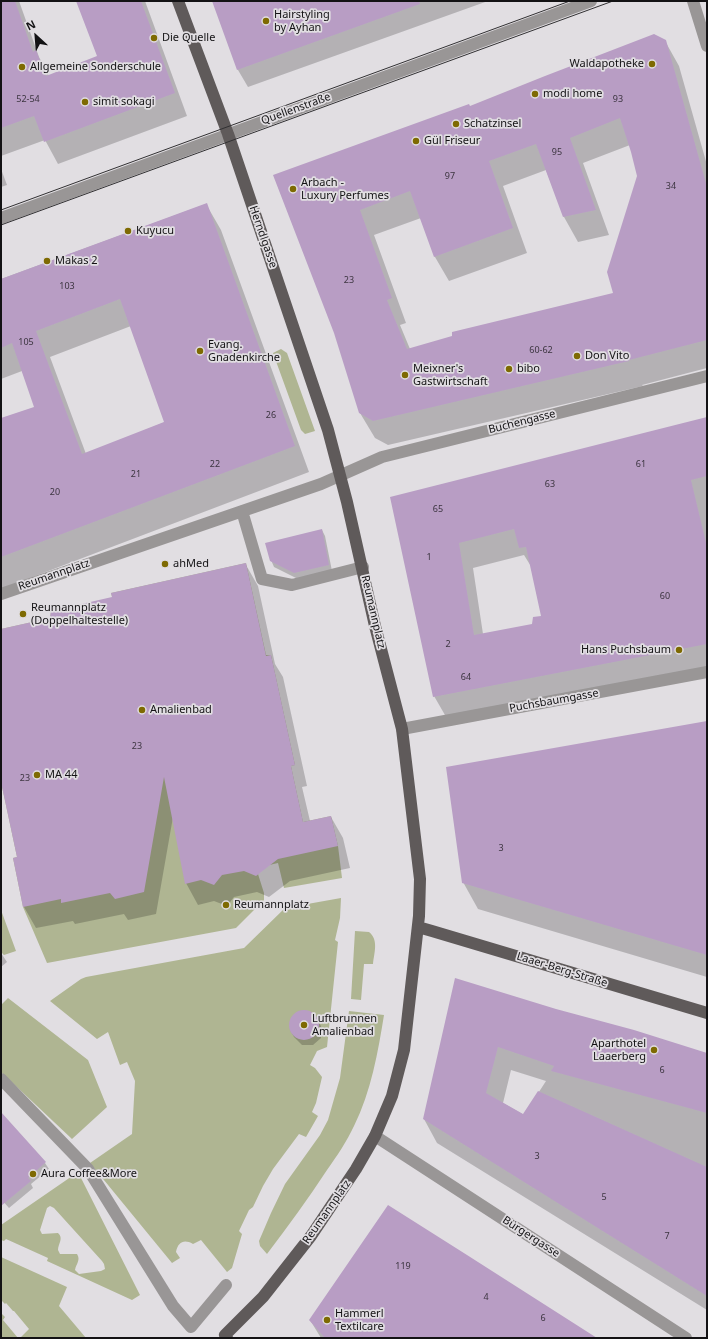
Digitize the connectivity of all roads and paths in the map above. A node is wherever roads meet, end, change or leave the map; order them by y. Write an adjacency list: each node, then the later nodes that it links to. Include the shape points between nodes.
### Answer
1 (178, 1): 5 (main road, Herndlgasse)
2 (591, 1): 5 (street, Quellenstraße)
3 (693, 1): 4 (street)
4 (707, 46)
5 (228, 134): 6 (street, Quellenstraße); 8 (main road, Herndlgasse, via 328,430)
6 (1, 218)
7 (707, 376): 8 (street, Buchengasse, via 382,457)
8 (340, 475): 9 (street, Reumannplatz); 10 (main road, Reumannplatz)
9 (242, 511): 10 (street, via 262,579 292,585); 11 (street, Reumannplatz)
10 (363, 567): 13 (main road, Reumannplatz)
11 (1, 594)
12 (707, 672): 13 (street, Puchsbaumgasse)
13 (402, 729): 14 (main road, Reumannplatz, via 420,879)
14 (418, 927): 15 (main road, Laaer-Berg-Straße); 17 (main road, Reumannplatz, via 404,1050 392,1096)
15 (707, 1013)
16 (1, 1079): 18 (street, via 88,1169 173,1306 191,1327)
17 (375, 1136): 19 (main road, Reumannplatz, via 344,1189 311,1236 263,1297); 20 (street, Bürgergasse)
18 (226, 1285)
19 (225, 1337)
20 (686, 1338)

